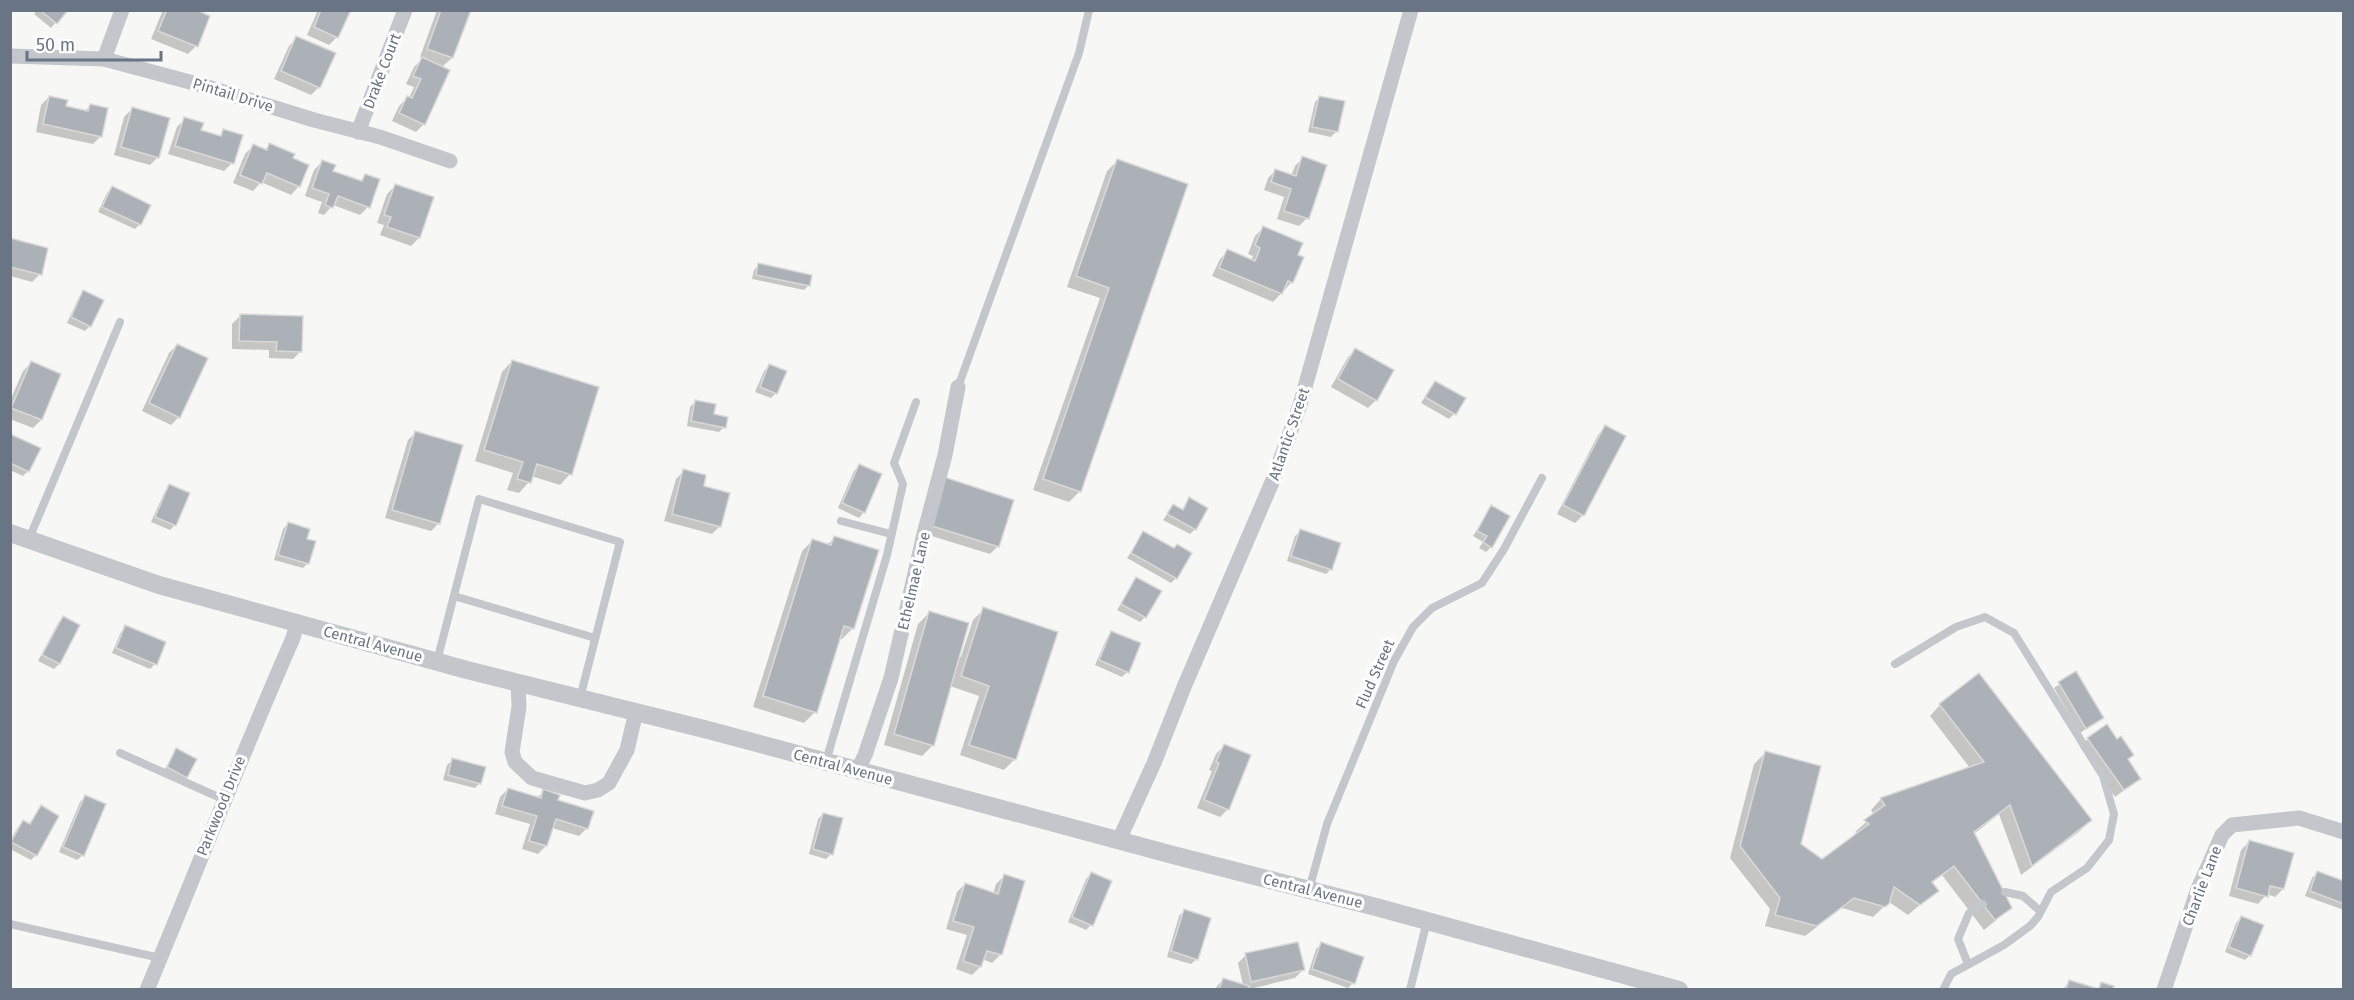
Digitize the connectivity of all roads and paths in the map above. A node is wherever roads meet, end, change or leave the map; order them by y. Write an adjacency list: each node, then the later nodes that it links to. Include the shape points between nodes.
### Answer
1 (122, 10): 6 (street)
2 (405, 10): 7 (street, Drake Court)
3 (1089, 10): 10 (lane, via 1079,53)
4 (1411, 10): 30 (street, Atlantic Street, via 1300,405 1273,480)
5 (10, 56): 6 (street, Pintail Drive)
6 (104, 60): 7 (street, Pintail Drive)
7 (358, 132): 8 (street, Pintail Drive)
8 (450, 161)
9 (120, 322): 16 (lane)
10 (958, 387): 27 (street, Ethelmae Lane, via 891,678)
11 (916, 402): 15 (lane, via 894,463 903,484)
12 (1542, 478): 31 (lane, Flud Street, via 1482,584 1431,608 1413,627 1394,661 1327,824)
13 (841, 521): 15 (lane)
14 (10, 534): 16 (street, Central Avenue)
15 (891, 534): 26 (lane)
16 (28, 540): 18 (street, Central Avenue, via 159,585)
17 (454, 596): 19 (lane); 19 (lane, via 479,499 620,542); 20 (lane)
18 (297, 623): 20 (street, Central Avenue); 28 (street, Parkwood Drive)
19 (595, 638): 23 (lane)
20 (437, 661): 22 (street, Central Avenue)
21 (1895, 664): 34 (lane, via 1956,627 1985,617 2014,633 2103,776 2114,814 2109,840 2087,868 2050,892)
22 (518, 682): 23 (street, Central Avenue); 24 (street, via 519,707 512,752 515,762 532,778 585,793 609,783 627,750)
23 (580, 698): 24 (street, Central Avenue)
24 (636, 712): 26 (street, Central Avenue)
25 (120, 753): 28 (lane)
26 (826, 762): 27 (street, Central Avenue)
27 (857, 771): 30 (street, Central Avenue)
28 (225, 800): 37 (street, Parkwood Drive)
29 (2343, 831): 43 (street, Charlie Lane, via 2299,818 2232,825 2222,835 2198,889)
30 (1119, 840): 31 (street, Central Avenue)
31 (1309, 891): 35 (street, Central Avenue)
32 (2005, 892): 34 (lane, via 2023,896)
33 (1983, 904): 38 (lane, via 1969,914 1958,939)
34 (2039, 910): 38 (lane, via 2030,926)
35 (1427, 921): 40 (lane); 41 (street, Central Avenue)
36 (10, 924): 37 (lane)
37 (160, 958): 39 (street, Parkwood Drive)
38 (1968, 964): 42 (lane, via 1951,974)
39 (147, 990)
40 (1410, 990)
41 (1679, 990)
42 (1943, 990)
43 (2164, 990)

